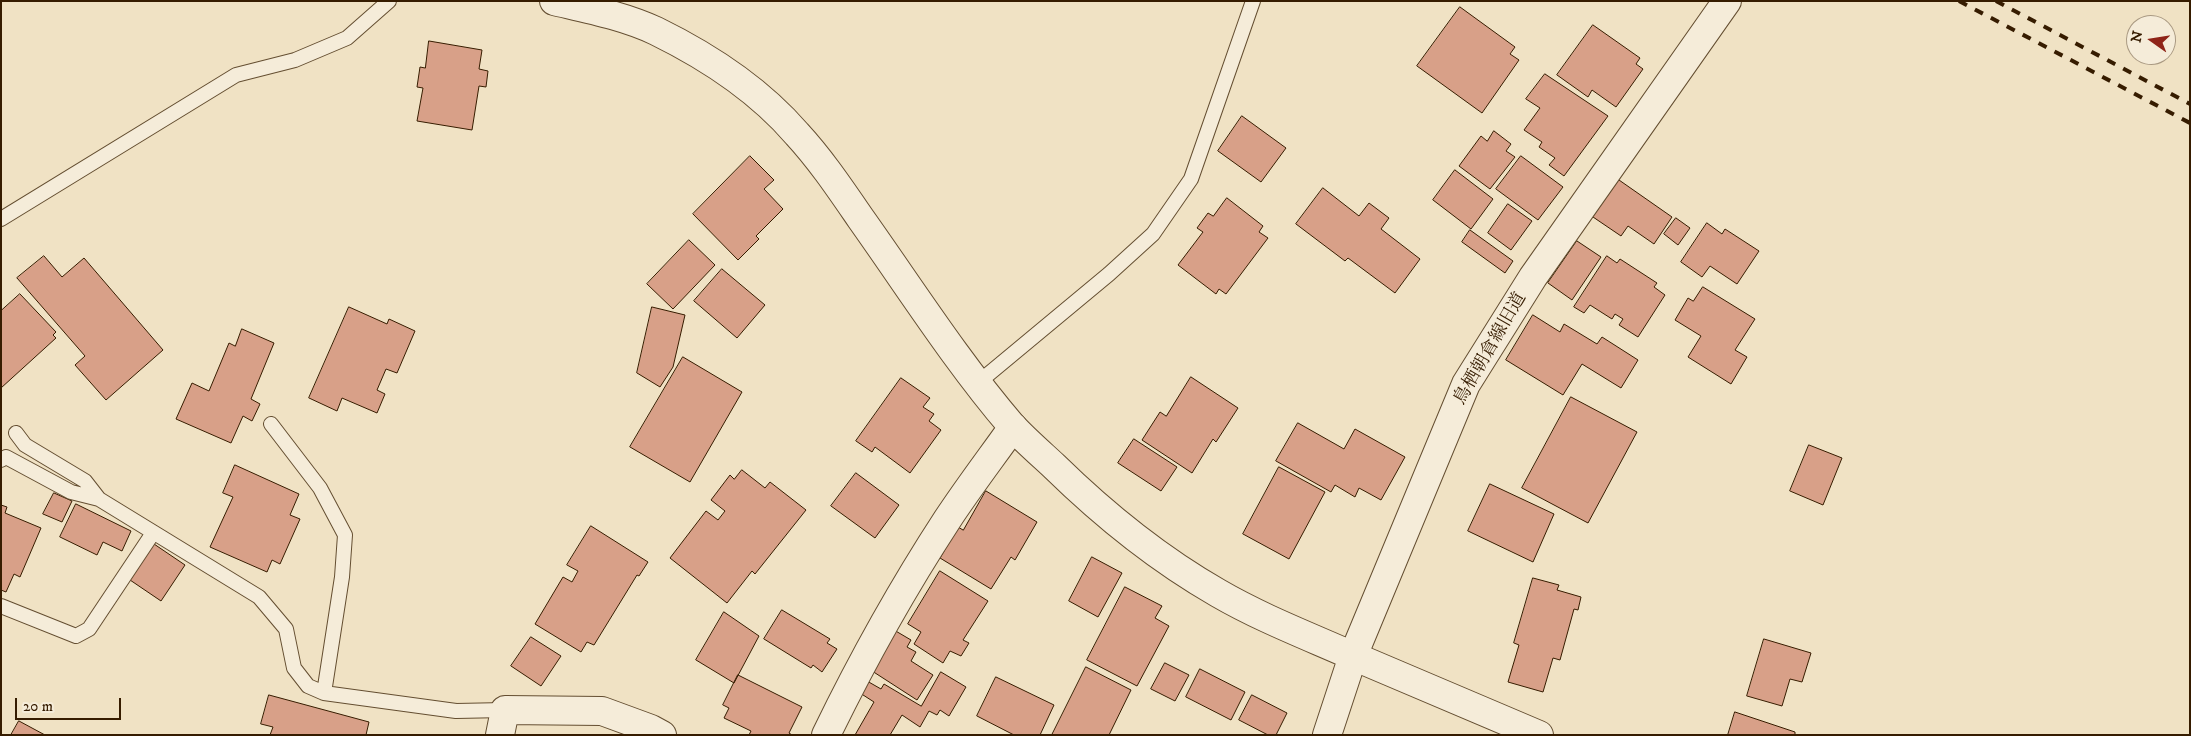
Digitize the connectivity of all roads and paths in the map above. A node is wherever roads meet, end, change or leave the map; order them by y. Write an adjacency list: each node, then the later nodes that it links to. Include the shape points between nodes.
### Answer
1 (389, 1): 5 (lane, via 347,38 295,60 236,75)
2 (554, 1): 6 (street, via 608,14 686,46 774,110 797,133 833,179)
3 (1253, 1): 6 (lane, via 1191,179 1153,234)
4 (1727, 1): 14 (street, 鳥栖朝倉線旧道, via 1533,277 1466,384)
5 (1, 219)
6 (979, 382): 8 (street)
7 (272, 424): 15 (lane, via 320,488 345,535 342,577)
8 (1013, 427): 14 (street, via 1093,504 1188,576 1273,621); 18 (street, via 948,519 909,583 856,673)
9 (16, 433): 11 (lane, via 25,445 85,481)
10 (1, 460): 11 (lane, via 6,457 71,492)
11 (99, 499): 12 (lane)
12 (153, 533): 13 (lane, via 89,629 76,636); 15 (lane, via 259,597 286,629 294,668 308,686)
13 (1, 606)
14 (1353, 656): 19 (street, 鳥栖朝倉線旧道); 20 (street)
15 (324, 693): 16 (lane, via 456,710)
16 (503, 722): 17 (street, via 602,711)
17 (662, 735)
18 (826, 735)
19 (1327, 735)
20 (1539, 735)

